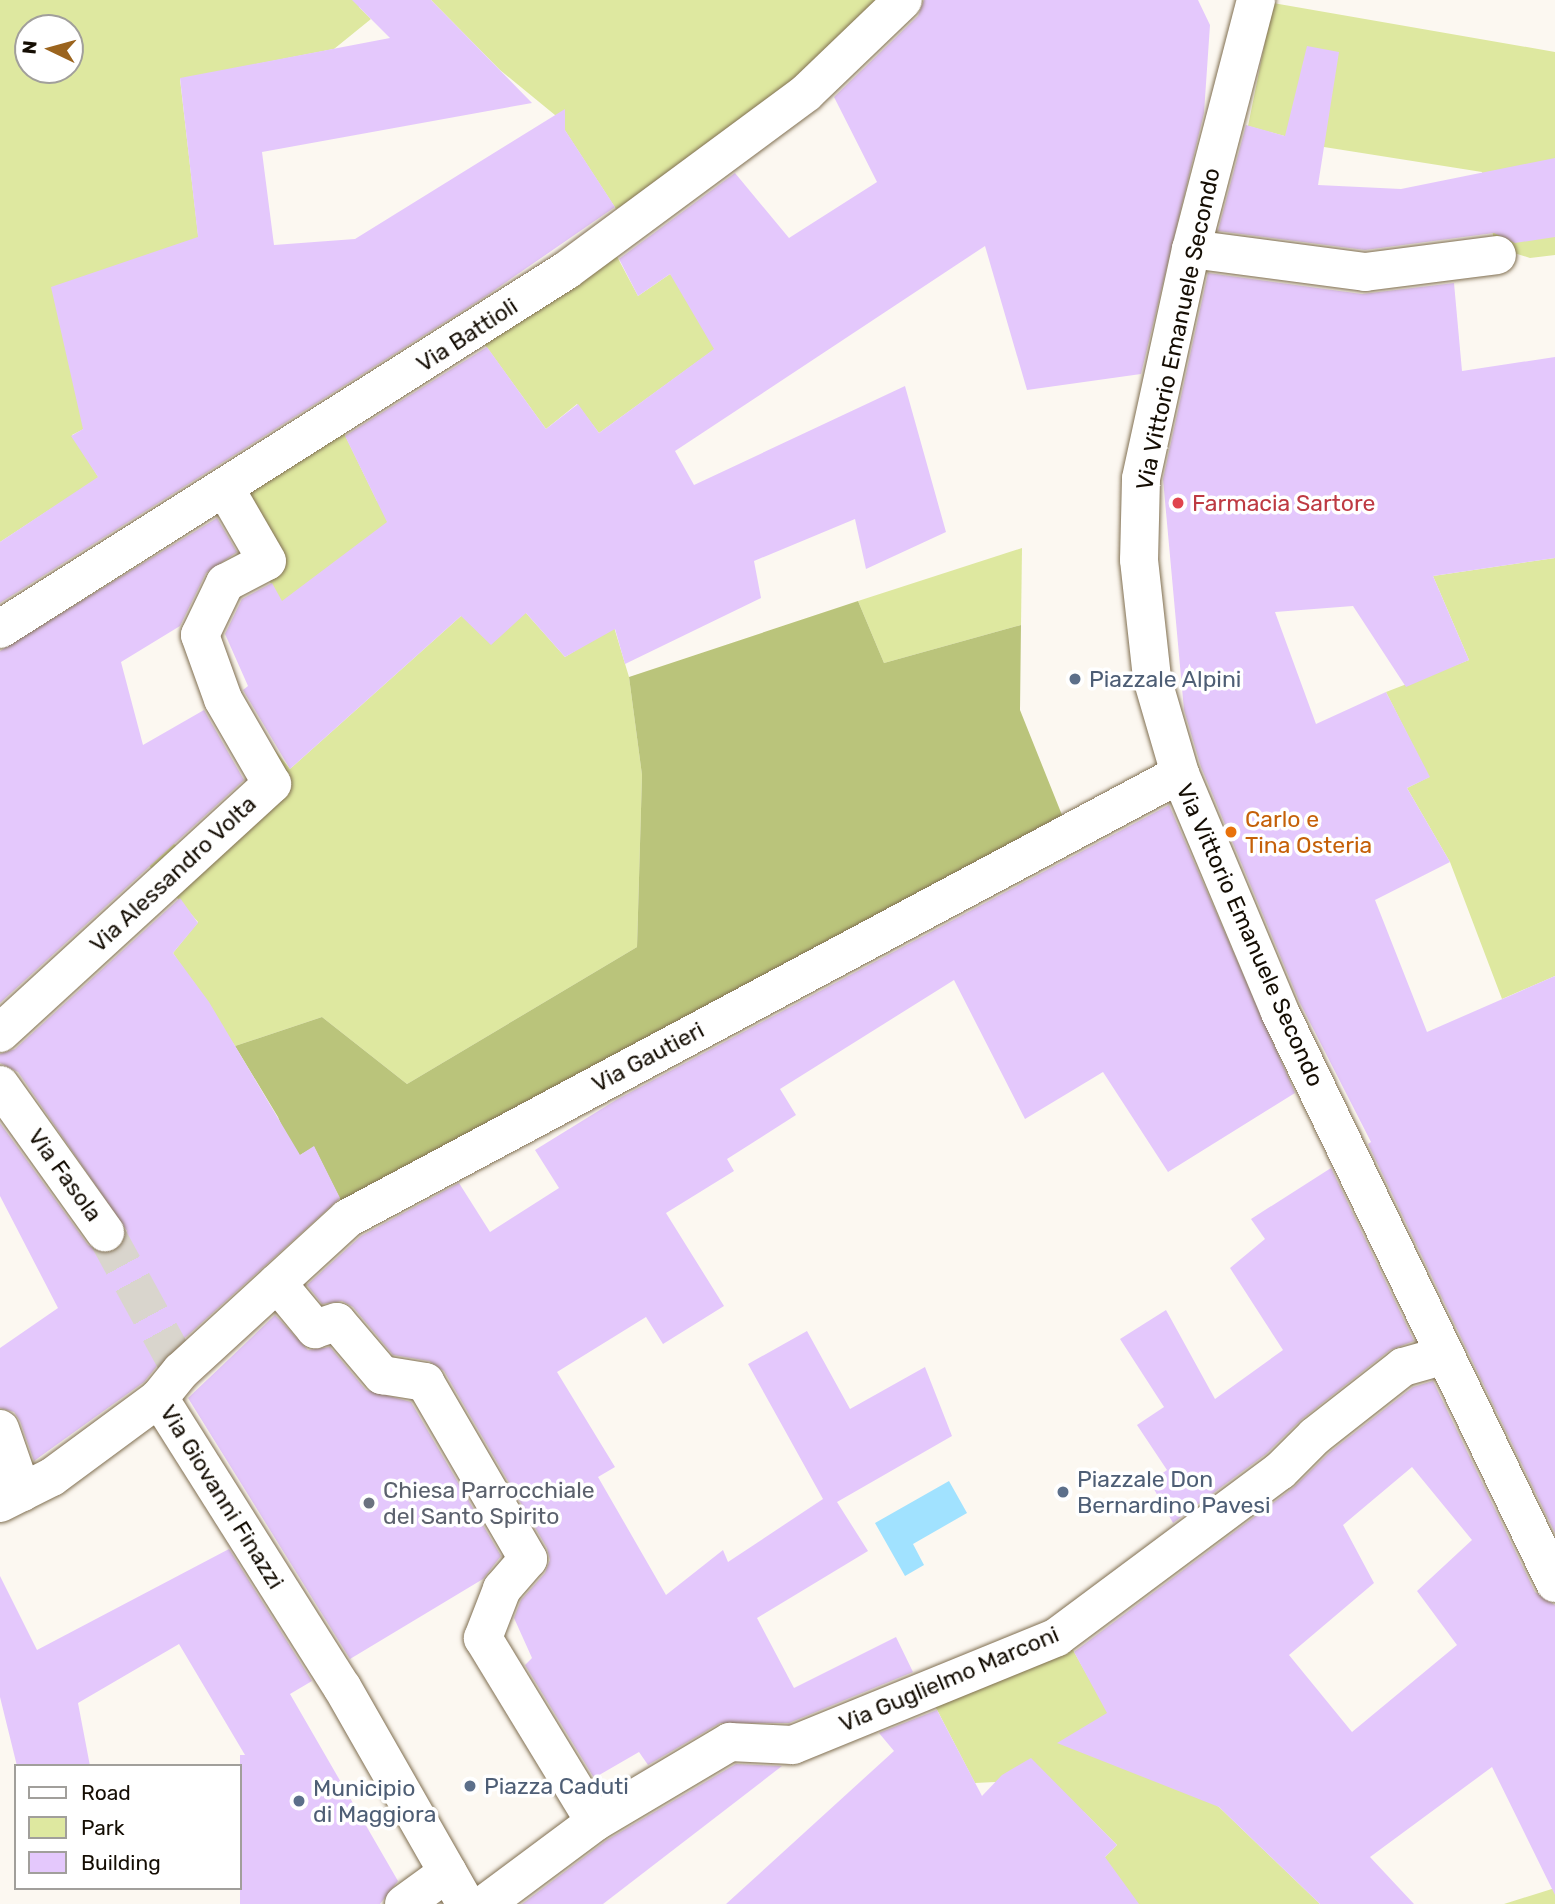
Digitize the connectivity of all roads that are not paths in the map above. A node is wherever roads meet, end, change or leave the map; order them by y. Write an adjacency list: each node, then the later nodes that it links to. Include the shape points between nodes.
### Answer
1 (903, 0): 5 (street, Via Battioli, via 806,93 567,270)
2 (1256, 0): 3 (street, Via Vittorio Emanuele Secondo)
3 (1191, 249): 4 (street, via 1365,272); 7 (street, Via Vittorio Emanuele Secondo, via 1141,479 1139,559 1152,678)
4 (1497, 255)
5 (226, 490): 6 (street, Via Battioli); 8 (street, Via Alessandro Volta, via 267,561 225,583 200,635 223,699 272,784)
6 (0, 629)
7 (1180, 774): 11 (street, Via Gautieri, via 348,1218); 12 (street, Via Vittorio Emanuele Secondo, via 1279,1010)
8 (0, 1033)
9 (0, 1085): 10 (street, Via Fasola)
10 (105, 1232)
11 (277, 1283): 13 (street, Via Gautieri, via 181,1371); 17 (street, via 315,1329 337,1322 382,1375 425,1382 528,1559 502,1589 483,1638)
12 (1445, 1355): 16 (street, Via Vittorio Emanuele Secondo); 17 (street, Via Guglielmo Marconi, via 1403,1367 1315,1436 1280,1471 1057,1637 793,1745 730,1742)
13 (159, 1398): 15 (street, Via Giovanni Finazzi, via 52,1478); 18 (street, Via Giovanni Finazzi, via 342,1687)
14 (0, 1429): 15 (street)
15 (11, 1497)
16 (1555, 1583)
17 (595, 1822): 20 (street)
18 (457, 1888): 19 (street)
19 (404, 1904)
20 (485, 1904)

